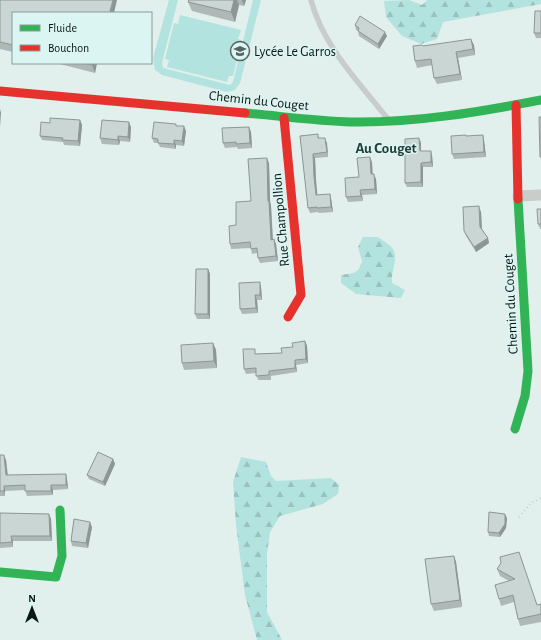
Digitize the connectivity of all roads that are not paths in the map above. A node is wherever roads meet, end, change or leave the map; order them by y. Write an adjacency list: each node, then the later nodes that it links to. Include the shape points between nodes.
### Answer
1 (311, 0): 6 (lane, via 315,16 326,39)
2 (0, 91): 5 (street, Chemin du Couget)
3 (541, 100): 4 (street, Chemin du Couget)
4 (516, 105): 6 (street, Chemin du Couget); 8 (street, Chemin du Couget)
5 (284, 118): 6 (street, Chemin du Couget, via 350,122); 9 (street, Rue Champollion, via 301,295)
6 (389, 121)
7 (541, 195): 8 (street)
8 (518, 196): 10 (street, Chemin du Couget, via 528,371 525,396)
9 (288, 317)
10 (516, 429)
11 (60, 510): 12 (street, via 62,556 56,577)
12 (0, 572)

